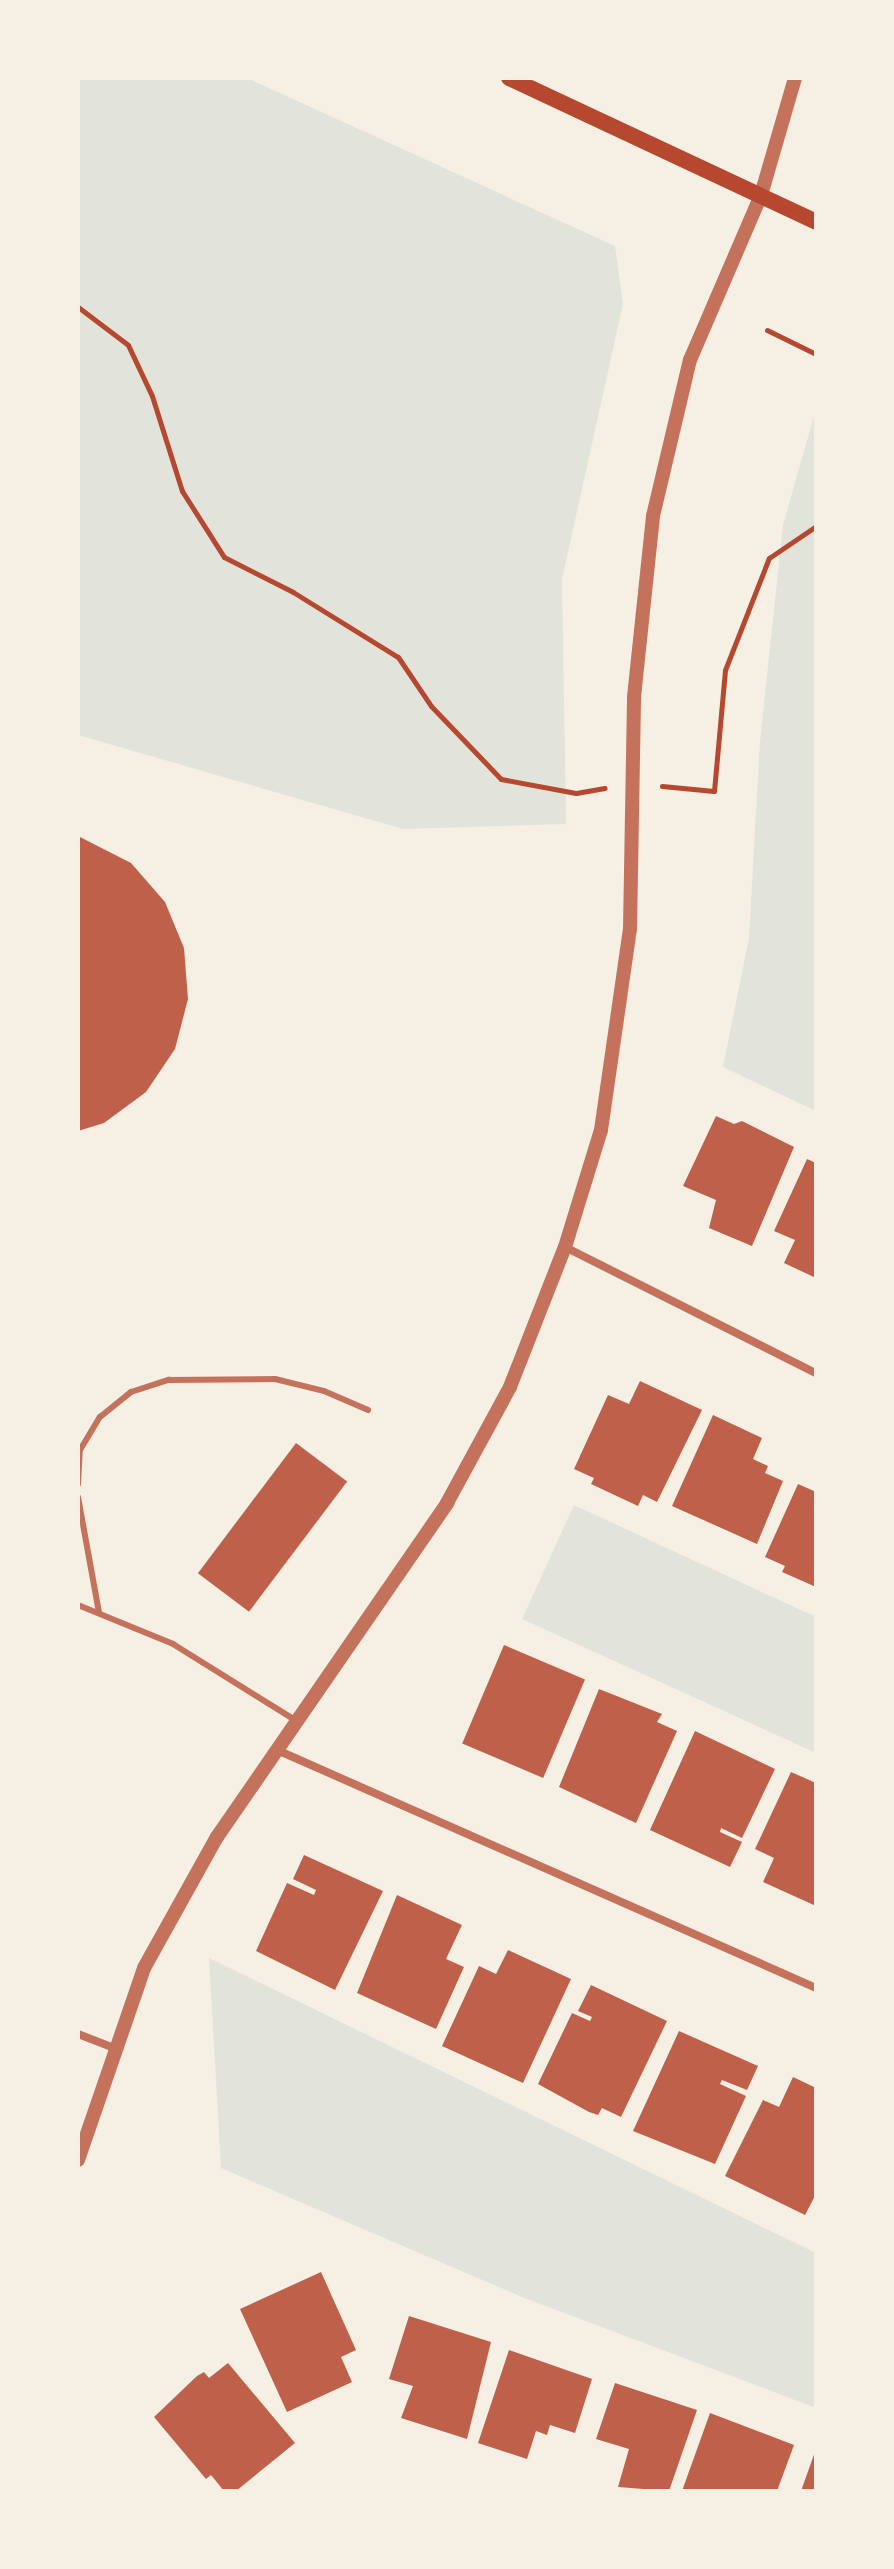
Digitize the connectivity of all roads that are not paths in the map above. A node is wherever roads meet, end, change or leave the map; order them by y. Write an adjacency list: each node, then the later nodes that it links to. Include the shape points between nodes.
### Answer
1 (509, 78): 3 (main road)
2 (795, 78): 3 (street)
3 (761, 195): 4 (main road); 5 (street, via 690,360 653,516 634,697 630,929 601,1130)
4 (816, 222)
5 (565, 1247): 6 (street); 12 (street, via 510,1387 447,1503)
6 (816, 1373)
7 (368, 1410): 8 (lane, via 324,1391 275,1379 169,1380 131,1392 100,1417 80,1450)
8 (78, 1484)
9 (78, 1497): 11 (lane)
10 (78, 1605): 11 (lane)
11 (99, 1613): 12 (lane, via 173,1644)
12 (298, 1722): 13 (street)
13 (276, 1750): 14 (street); 16 (street, via 217,1837 144,1968)
14 (816, 1988)
15 (78, 2034): 16 (street)
16 (112, 2047): 17 (street)
17 (78, 2160)

